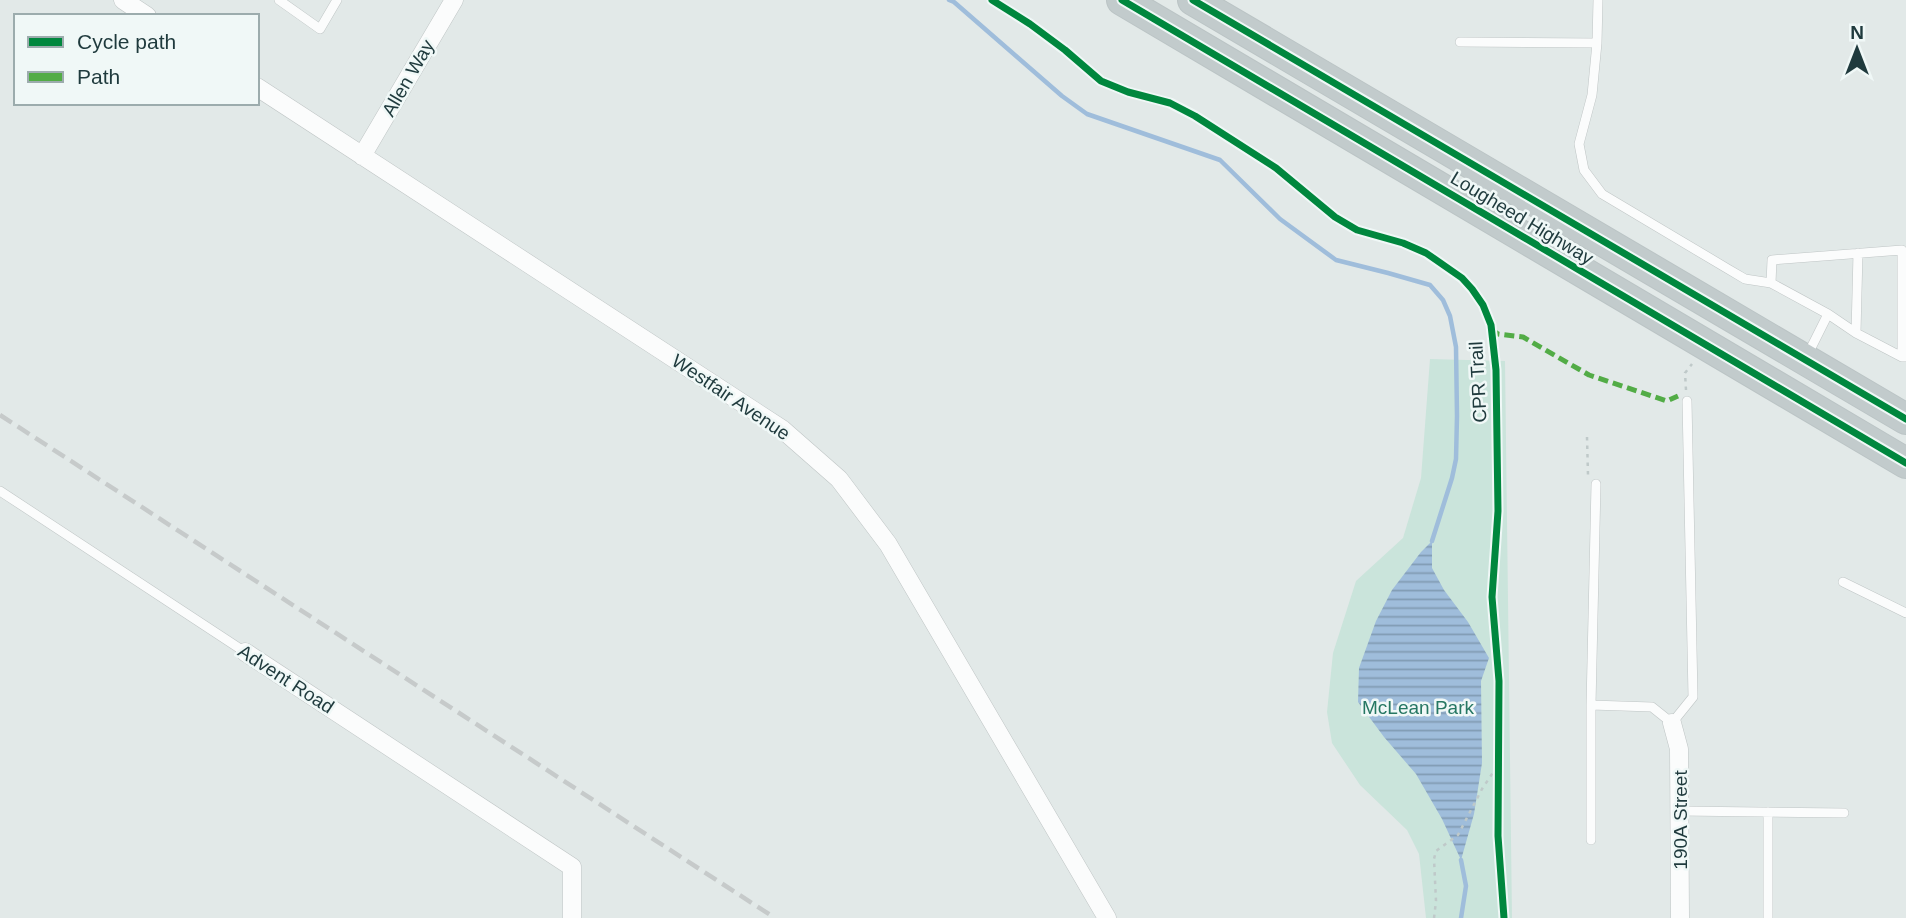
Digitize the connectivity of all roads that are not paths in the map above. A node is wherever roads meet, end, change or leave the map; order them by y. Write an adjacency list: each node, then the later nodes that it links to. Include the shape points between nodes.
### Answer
1 (123, 0): 8 (street)
2 (279, 0): 3 (lane, via 320,29)
3 (337, 0)
4 (454, 0): 12 (street, Allen Way)
5 (1122, 0): 22 (highway, Lougheed Highway)
6 (1193, 0): 19 (highway, Lougheed Highway)
7 (1598, 0): 10 (lane)
8 (144, 14)
9 (1461, 42): 10 (lane)
10 (1597, 43): 15 (lane, via 1592,95 1579,144 1584,170 1602,194 1745,279)
11 (259, 88): 12 (street, Westfair Avenue)
12 (362, 156): 35 (street, Westfair Avenue, via 782,429 839,479 888,544)
13 (1904, 248): 14 (lane); 18 (lane)
14 (1858, 253): 15 (lane, via 1772,260); 17 (lane)
15 (1771, 283): 16 (lane)
16 (1828, 314): 17 (lane); 19 (lane)
17 (1856, 333): 18 (lane)
18 (1904, 357)
19 (1805, 361): 21 (highway, Lougheed Highway)
20 (1687, 401): 29 (lane, via 1693,696)
21 (1906, 419)
22 (1906, 464)
23 (1596, 484): 28 (lane)
24 (0, 491): 27 (lane, Advent Road)
25 (1843, 582): 26 (lane)
26 (1906, 613)
27 (245, 652): 34 (street, Advent Road, via 572,867)
28 (1591, 705): 29 (lane, via 1652,707); 33 (lane)
29 (1672, 723): 30 (street, 190A Street, via 1679,748)
30 (1681, 811): 31 (lane); 36 (street, 190A Street)
31 (1768, 812): 32 (lane); 37 (lane)
32 (1843, 813)
33 (1591, 840)
34 (572, 918)
35 (1107, 918)
36 (1680, 918)
37 (1769, 918)

